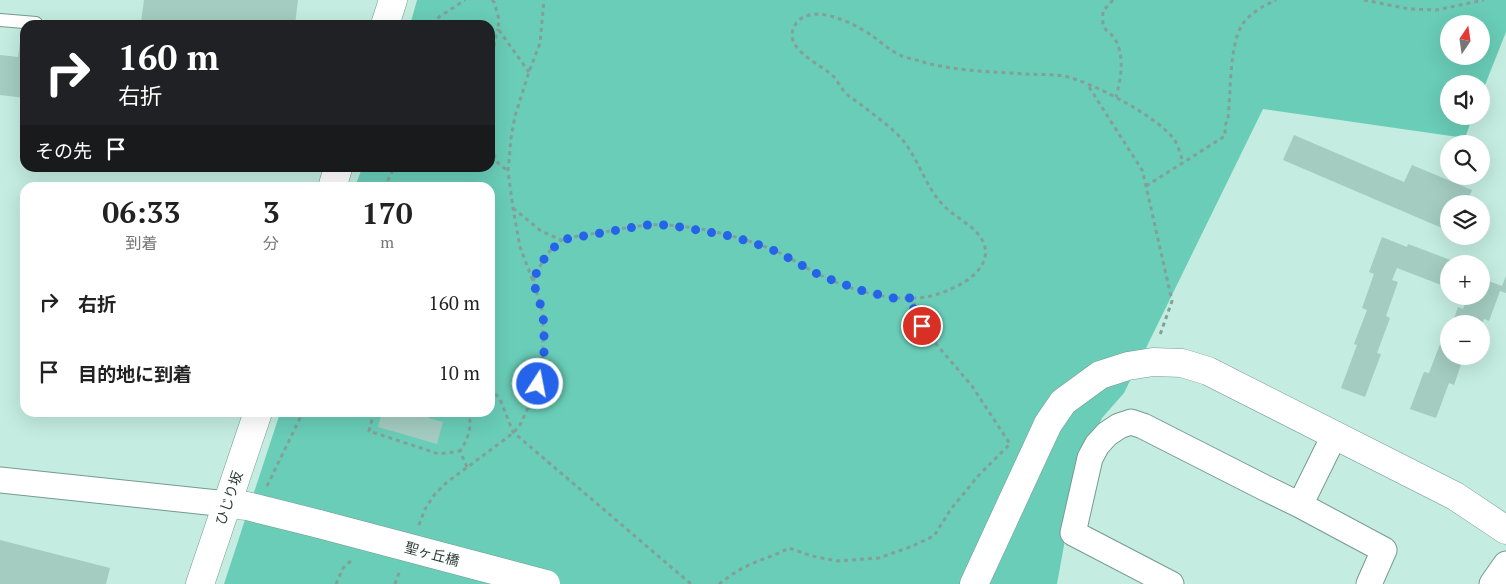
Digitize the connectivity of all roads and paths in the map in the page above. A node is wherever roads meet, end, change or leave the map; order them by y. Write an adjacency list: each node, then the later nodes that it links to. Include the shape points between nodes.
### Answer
1 (393, 0): 10 (street)
2 (465, 0): 11 (path)
3 (492, 0): 13 (path, via 499,19)
4 (544, 0): 15 (path, via 540,43)
5 (1113, 0): 17 (path, via 1102,11 1104,26 1114,37 1121,58 1122,75)
6 (1276, 0): 19 (path, via 1251,15 1236,40 1225,136)
7 (1364, 0): 8 (path, via 1409,9 1436,10)
8 (1484, 0)
9 (0, 20): 12 (lane)
10 (387, 20)
11 (437, 20)
12 (20, 22)
13 (498, 29): 14 (path); 15 (path)
14 (495, 39)
15 (529, 72): 20 (path, via 515,116)
16 (1088, 85): 17 (path); 21 (path, via 1142,170); 25 (path, via 1065,76 965,70 932,64 903,56 843,19 816,12 800,18 792,39 802,53 832,74 844,92 899,136 943,206 980,236 985,252 976,274 943,293)
17 (1116, 97): 19 (path, via 1152,119 1174,139)
18 (495, 157): 20 (path)
19 (1183, 161): 21 (path)
20 (508, 171): 22 (path)
21 (1146, 186): 26 (path, via 1172,301)
22 (513, 208): 23 (path, via 541,231); 24 (path, via 520,247)
23 (561, 240): 24 (path, via 546,256); 25 (path, via 646,225 668,225 754,243 778,252 821,276 860,290 893,298)
24 (533, 281): 32 (path, via 543,313 544,352 534,395 519,427)
25 (915, 298): 46 (path, via 913,314 972,386 1010,444 979,475 934,536 879,558 838,561 789,548 749,565)
26 (1160, 335)
27 (495, 394): 32 (path)
28 (256, 417): 38 (street, ひじり坂)
29 (301, 417): 37 (path)
30 (373, 417): 34 (path, via 369,431 439,454)
31 (470, 417): 34 (path, via 466,443)
32 (513, 432): 35 (path); 45 (path)
33 (1334, 436): 39 (street); 41 (street, via 1454,496); 47 (street, via 1208,372 1182,363 1153,362 1100,374 1063,402 1048,424)
34 (460, 451): 35 (path)
35 (467, 467): 40 (path, via 434,495)
36 (0, 480): 38 (street)
37 (266, 488)
38 (227, 504): 43 (street, ひじり坂); 44 (street, 聖ヶ丘橋, bridge, via 319,524)
39 (1300, 504): 48 (street, via 1143,426 1131,422 1119,426 1097,445 1090,458 1072,533); 49 (street, via 1384,550)
40 (419, 527)
41 (1506, 530)
42 (1506, 564): 50 (street)
43 (200, 584)
44 (546, 584)
45 (691, 584)
46 (719, 584)
47 (974, 584)
48 (1171, 584)
49 (1369, 584)
50 (1492, 584)

